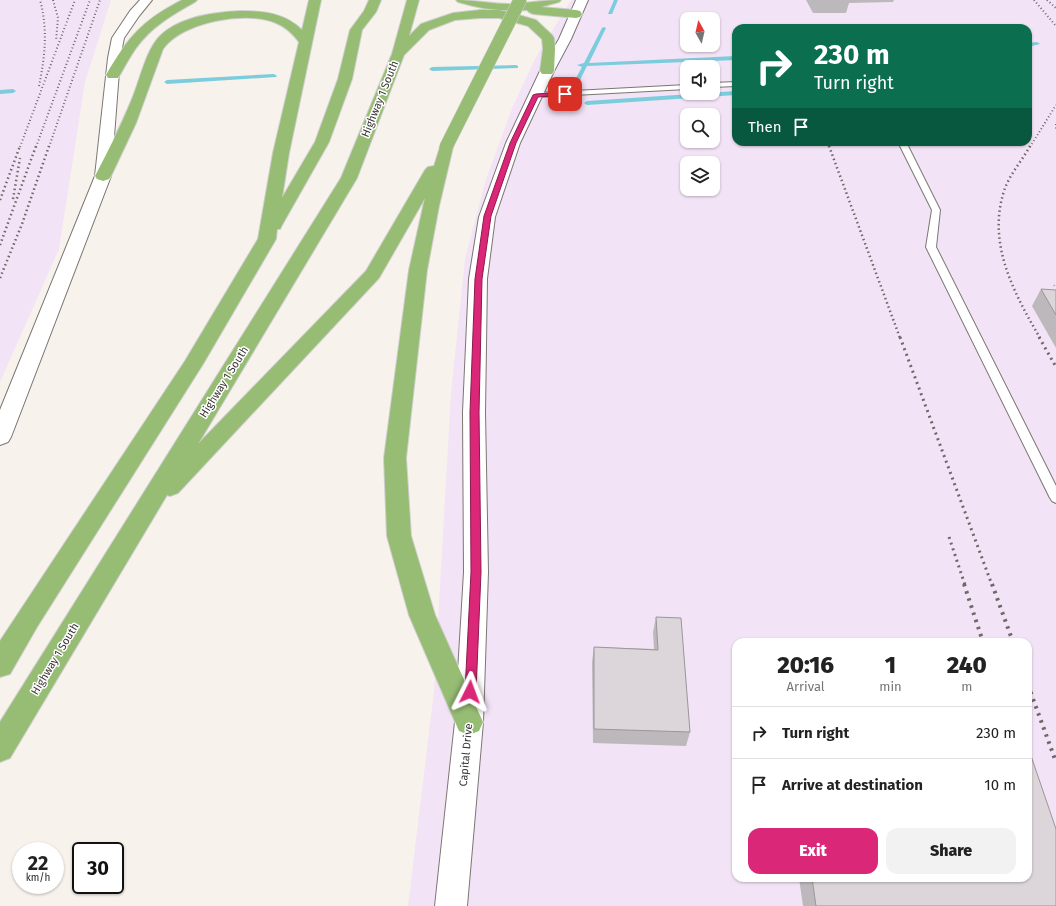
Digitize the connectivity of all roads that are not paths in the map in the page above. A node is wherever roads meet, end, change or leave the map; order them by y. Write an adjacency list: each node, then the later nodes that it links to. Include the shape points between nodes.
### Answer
1 (146, 0): 14 (street, via 118,38)
2 (191, 0): 14 (highway, via 158,18 136,38)
3 (315, 0): 11 (highway)
4 (413, 0): 12 (highway, Highway 1 South)
5 (462, 0): 9 (highway)
6 (520, 0): 20 (highway, bridge)
7 (555, 0): 9 (highway)
8 (372, 6): 22 (highway, via 356,30 345,79 322,142)
9 (496, 10): 10 (highway); 12 (highway, via 453,17 425,26); 13 (highway, via 532,23 548,38)
10 (577, 11): 13 (street, Capital Drive)
11 (305, 41): 21 (highway, via 289,23 273,17 254,15 230,15 203,20 169,34 158,46 132,116); 22 (highway, via 281,153)
12 (398, 54): 25 (highway, Highway 1 South, via 349,178)
13 (547, 71): 18 (street, Capital Drive)
14 (113, 75): 21 (street)
15 (732, 84): 16 (lane)
16 (720, 85)
17 (680, 87): 18 (lane)
18 (536, 95): 27 (street, Capital Drive, via 513,143 487,216 478,279 474,412 476,572)
19 (904, 146): 24 (lane, via 936,210 931,247)
20 (446, 147): 25 (highway, via 373,274); 27 (highway, via 418,270 395,458 399,536 422,615)
21 (103, 176): 23 (street)
22 (267, 238): 26 (highway, via 193,364)
23 (2, 427)
24 (1056, 498)
25 (140, 518): 28 (highway, Highway 1 South)
26 (0, 665)
27 (469, 722): 29 (street, Capital Drive)
28 (4, 741)
29 (451, 906)

